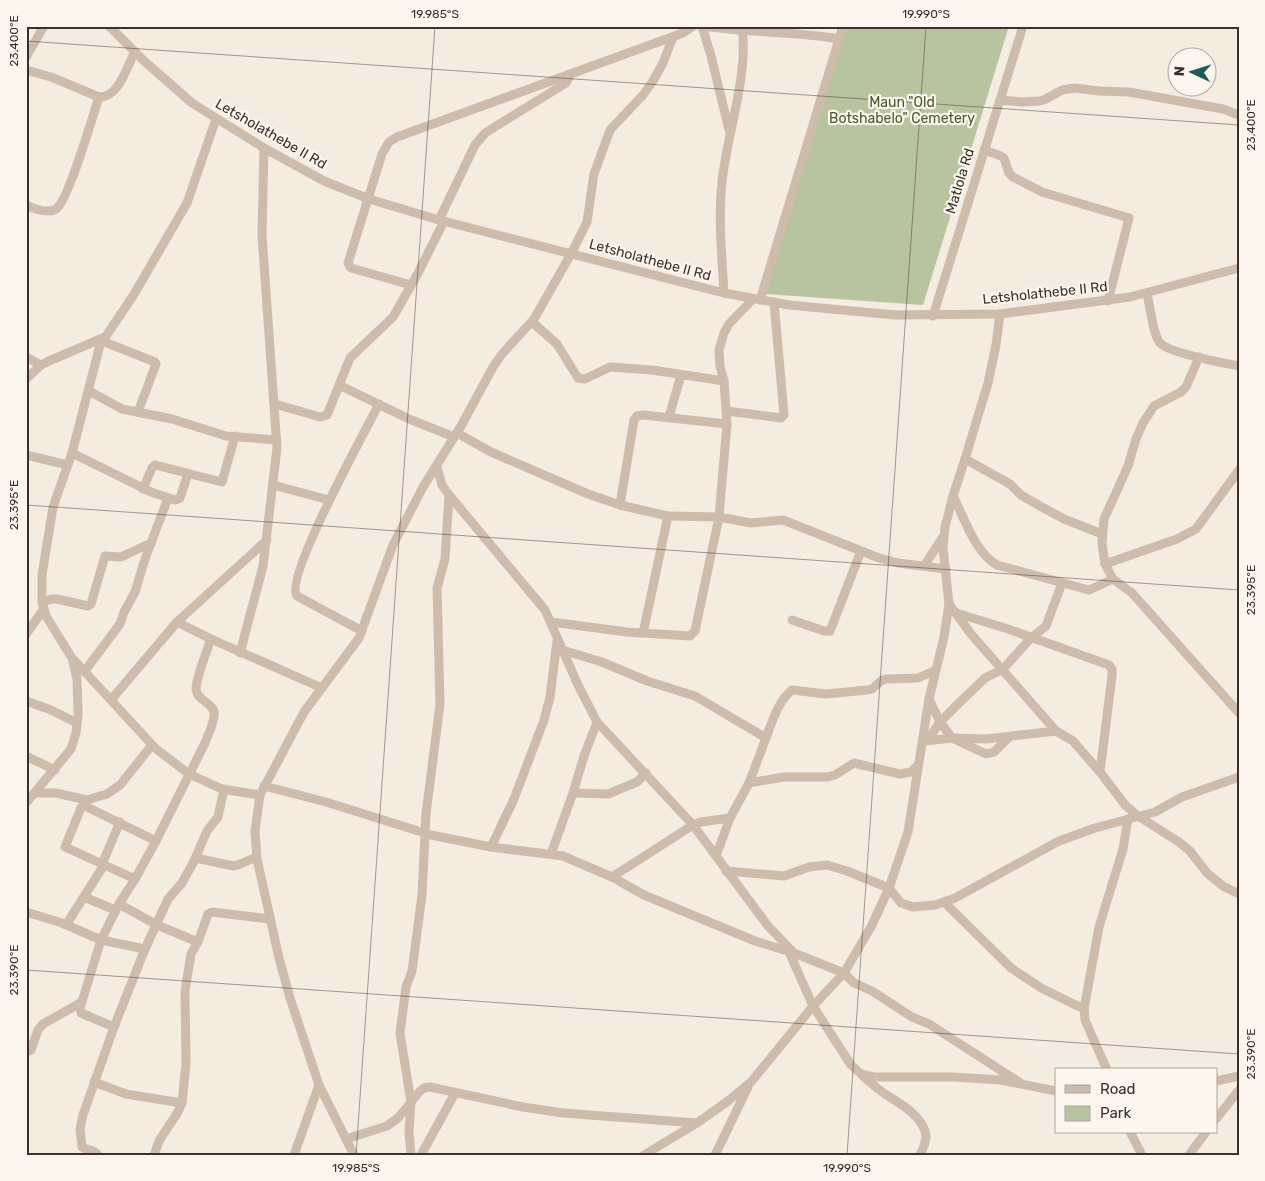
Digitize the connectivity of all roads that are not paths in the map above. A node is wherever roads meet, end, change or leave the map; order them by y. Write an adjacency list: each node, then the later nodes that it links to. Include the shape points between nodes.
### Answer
1 (44, 26): 11 (street)
2 (109, 26): 10 (street, Letsholathebe II Rd)
3 (693, 26): 8 (street)
4 (703, 26): 7 (street); 18 (street)
5 (843, 26): 9 (street)
6 (1023, 26): 15 (street, Matlola Rd)
7 (742, 29): 9 (street); 18 (street, via 741,71)
8 (673, 37): 13 (street); 24 (street, via 653,81 610,130 594,174 588,218)
9 (840, 39): 29 (street)
10 (134, 52): 14 (street, via 115,90 108,96); 17 (street, Letsholathebe II Rd, via 170,85)
11 (26, 57)
12 (26, 70): 14 (street)
13 (571, 74): 21 (street, via 393,138 382,154); 23 (street, via 566,83 485,133 475,145)
14 (99, 97): 22 (street, via 58,209 52,211)
15 (1000, 100): 16 (street, via 1040,100 1067,88 1118,91 1213,107); 20 (street, Matlola Rd)
16 (1239, 115)
17 (216, 118): 19 (street, Letsholathebe II Rd); 35 (street, via 187,203)
18 (731, 136): 27 (street, via 721,194)
19 (264, 148): 21 (street, Letsholathebe II Rd, via 309,174); 45 (street, via 262,235)
20 (984, 150): 30 (street, via 1004,158 1013,177 1042,192 1130,218); 33 (street, Matlola Rd)
21 (369, 199): 23 (street, Letsholathebe II Rd); 26 (street, via 349,265)
22 (26, 205)
23 (441, 221): 24 (street, Letsholathebe II Rd); 26 (street)
24 (571, 254): 27 (street, Letsholathebe II Rd); 34 (street)
25 (1239, 268): 28 (street, Letsholathebe II Rd)
26 (411, 285): 43 (street, via 393,317 350,358)
27 (724, 293): 29 (street, Letsholathebe II Rd)
28 (1147, 294): 30 (street, Letsholathebe II Rd); 37 (street, via 1160,343)
29 (757, 299): 31 (street, Letsholathebe II Rd); 42 (street, via 724,332 719,358)
30 (1108, 301): 32 (street, Letsholathebe II Rd)
31 (774, 302): 33 (street, Letsholathebe II Rd, via 856,312); 47 (street, via 784,415 781,418)
32 (1000, 314): 33 (street, Letsholathebe II Rd); 56 (street, via 988,382)
33 (933, 316)
34 (532, 322): 40 (street, via 557,344 578,378 589,378 610,367); 51 (street, via 498,360)
35 (104, 339): 38 (street); 44 (street); 48 (street, via 156,364)
36 (26, 356): 38 (street)
37 (1199, 357): 39 (street); 71 (street, via 1186,387 1154,406 1143,423 1104,519)
38 (41, 366): 41 (street)
39 (1239, 366)
40 (681, 375): 42 (street); 49 (street)
41 (26, 380)
42 (724, 381): 47 (street)
43 (339, 385): 45 (street, via 327,415 322,418); 46 (street)
44 (89, 391): 48 (street, via 122,409); 54 (street)
45 (275, 404): 53 (street)
46 (379, 404): 51 (street); 66 (street)
47 (727, 411): 50 (street)
48 (138, 412): 52 (street)
49 (669, 417): 50 (street); 67 (street, via 642,415 634,418)
50 (727, 424): 69 (street)
51 (455, 435): 58 (street); 67 (street, via 564,484)
52 (235, 436): 53 (street); 60 (street, via 223,481)
53 (277, 440): 61 (street)
54 (72, 453): 57 (street); 62 (street)
55 (26, 455): 57 (street)
56 (965, 459): 64 (street); 71 (street, via 1010,484 1040,506)
57 (68, 465): 81 (street, via 52,514 42,575)
58 (437, 467): 63 (street); 86 (street, via 393,545)
59 (1239, 470): 75 (street, via 1196,529)
60 (188, 474): 62 (street, via 155,465); 65 (street, via 180,498)
61 (273, 485): 66 (street); 72 (street)
62 (144, 489): 65 (street)
63 (448, 496): 85 (street, via 538,599); 132 (street, via 445,560 436,599 440,704)
64 (953, 496): 70 (street); 79 (street, via 978,546 992,562)
65 (168, 498): 73 (street)
66 (329, 500): 86 (street, via 301,567 294,593)
67 (620, 505): 68 (street)
68 (668, 516): 69 (street); 87 (street)
69 (719, 517): 74 (street, via 751,523 783,520); 87 (street, via 695,631 690,636)
70 (944, 534): 76 (street); 77 (street)
71 (1102, 534): 75 (street)
72 (267, 540): 84 (street); 93 (street, via 262,575)
73 (151, 543): 81 (street, via 121,557 105,556 88,606 52,599); 97 (street, via 138,584 120,624)
74 (861, 551): 76 (street, via 898,563); 83 (street, via 830,631)
75 (1106, 564): 78 (street)
76 (924, 566): 77 (street)
77 (946, 568): 80 (street)
78 (1114, 579): 79 (street, via 1089,590); 102 (street, via 1132,593)
79 (1062, 583): 89 (street, via 1046,626)
80 (949, 604): 82 (street); 96 (street)
81 (43, 606): 88 (street); 94 (street, via 50,624)
82 (956, 613): 89 (street); 95 (street)
83 (792, 620)
84 (177, 622): 90 (street); 100 (street)
85 (551, 622): 87 (street); 91 (street)
86 (362, 631): 98 (street)
87 (643, 633)
88 (26, 634)
89 (1031, 638): 95 (street); 115 (street, via 1109,665 1112,669)
90 (211, 640): 93 (street); 117 (street, via 196,688 200,699 213,708 214,717)
91 (557, 640): 92 (street); 134 (street, via 544,720 514,799)
92 (562, 650): 103 (street); 108 (street, via 695,696)
93 (240, 652): 98 (street)
94 (72, 658): 97 (street); 105 (street, via 77,679)
95 (1002, 670): 104 (street, via 985,678); 106 (street)
96 (934, 671): 99 (street); 108 (street, via 918,678 886,679 867,690 826,694 792,690 777,711)
97 (84, 672): 100 (street)
98 (322, 688): 120 (street, via 302,716)
99 (929, 699): 104 (street); 110 (street)
100 (111, 700): 111 (street)
101 (26, 701): 105 (street)
102 (1239, 713)
103 (597, 722): 116 (street); 123 (street)
104 (940, 722): 109 (street); 110 (street)
105 (77, 724): 114 (street, via 75,742)
106 (1056, 731): 107 (street); 115 (street, via 1072,741)
107 (1009, 737): 109 (street); 109 (street, via 994,752 986,754)
108 (766, 738): 119 (street)
109 (952, 738): 110 (street)
110 (925, 741): 113 (street)
111 (152, 745): 117 (street); 126 (street, via 120,785)
112 (26, 756): 114 (street)
113 (918, 765): 119 (street, via 910,772 900,774 854,763 827,777); 143 (street, via 908,832)
114 (55, 770): 122 (street)
115 (1100, 772): 127 (street, via 1125,805)
116 (646, 773): 123 (street, via 637,782 608,794); 131 (street)
117 (189, 774): 121 (street); 133 (street)
118 (1239, 778): 127 (street)
119 (749, 782): 128 (street)
120 (264, 786): 124 (street); 132 (street)
121 (224, 789): 124 (street); 138 (street, via 218,817 207,831)
122 (34, 793): 125 (street); 126 (street, via 56,794)
123 (573, 793): 135 (street)
124 (260, 795): 137 (street, via 255,831)
125 (26, 803)
126 (85, 803): 130 (street); 139 (street, via 65,847)
127 (1138, 816): 129 (street); 144 (street, via 1179,842 1223,886)
128 (730, 818): 131 (street); 136 (street)
129 (1128, 819): 146 (street, via 1059,841); 159 (street, via 1123,849 1100,927)
130 (120, 822): 133 (street); 139 (street)
131 (693, 824): 136 (street); 141 (street)
132 (425, 833): 134 (street); 173 (street, via 422,894 400,1033)
133 (156, 840): 142 (street)
134 (491, 847): 135 (street)
135 (551, 854): 141 (street)
136 (716, 856): 140 (street)
137 (256, 857): 138 (street, via 233,866); 149 (street)
138 (196, 858): 151 (street, via 182,883 168,899)
139 (103, 864): 142 (street); 145 (street)
140 (726, 871): 143 (street, via 784,876 809,867 827,865); 155 (street)
141 (612, 877): 155 (street, via 644,895)
142 (135, 879): 147 (street)
143 (889, 888): 146 (street, via 902,903 913,907); 156 (street)
144 (1239, 894)
145 (84, 897): 147 (street); 150 (street)
146 (944, 902): 159 (street, via 1011,968 1042,989)
147 (117, 907): 151 (street); 152 (street)
148 (26, 912): 150 (street)
149 (269, 918): 153 (street, via 210,912); 169 (street, via 290,998)
150 (66, 925): 152 (street)
151 (157, 925): 153 (street); 154 (street)
152 (101, 940): 154 (street); 157 (street)
153 (198, 942): 174 (street, via 191,954 186,991 186,1062)
154 (145, 949): 160 (street)
155 (792, 953): 156 (street); 158 (street)
156 (844, 973): 158 (street); 168 (street, via 854,983 929,1024)
157 (82, 1002): 160 (street, via 81,1013); 161 (street, via 44,1024 38,1030 31,1050)
158 (813, 1006): 163 (street, via 851,1065); 167 (street)
159 (1084, 1010): 162 (street, via 1085,1020)
160 (114, 1027): 166 (street)
161 (26, 1052)
162 (1106, 1068)
163 (861, 1074): 168 (street, via 874,1077 970,1077); 188 (street, via 916,1118 926,1137)
164 (1239, 1076): 165 (street)
165 (1218, 1081)
166 (94, 1082): 174 (street, via 126,1094); 180 (street, via 80,1129 82,1148)
167 (751, 1082): 176 (street); 187 (street)
168 (1022, 1084): 171 (street)
169 (319, 1085): 179 (street); 182 (street)
170 (1239, 1090): 175 (street)
171 (1055, 1091)
172 (455, 1093): 173 (street, via 424,1088); 176 (street, via 563,1113); 185 (street)
173 (411, 1102): 179 (street, via 387,1126); 184 (street)
174 (182, 1103): 181 (street)
175 (1218, 1116)
176 (697, 1122): 186 (street)
177 (1131, 1134): 189 (street)
178 (1205, 1134): 190 (street)
179 (346, 1138): 183 (street)
180 (98, 1155)
181 (154, 1155)
182 (294, 1155)
183 (354, 1155)
184 (411, 1155)
185 (421, 1155)
186 (644, 1155)
187 (715, 1155)
188 (920, 1155)
189 (1142, 1155)
190 (1189, 1155)

